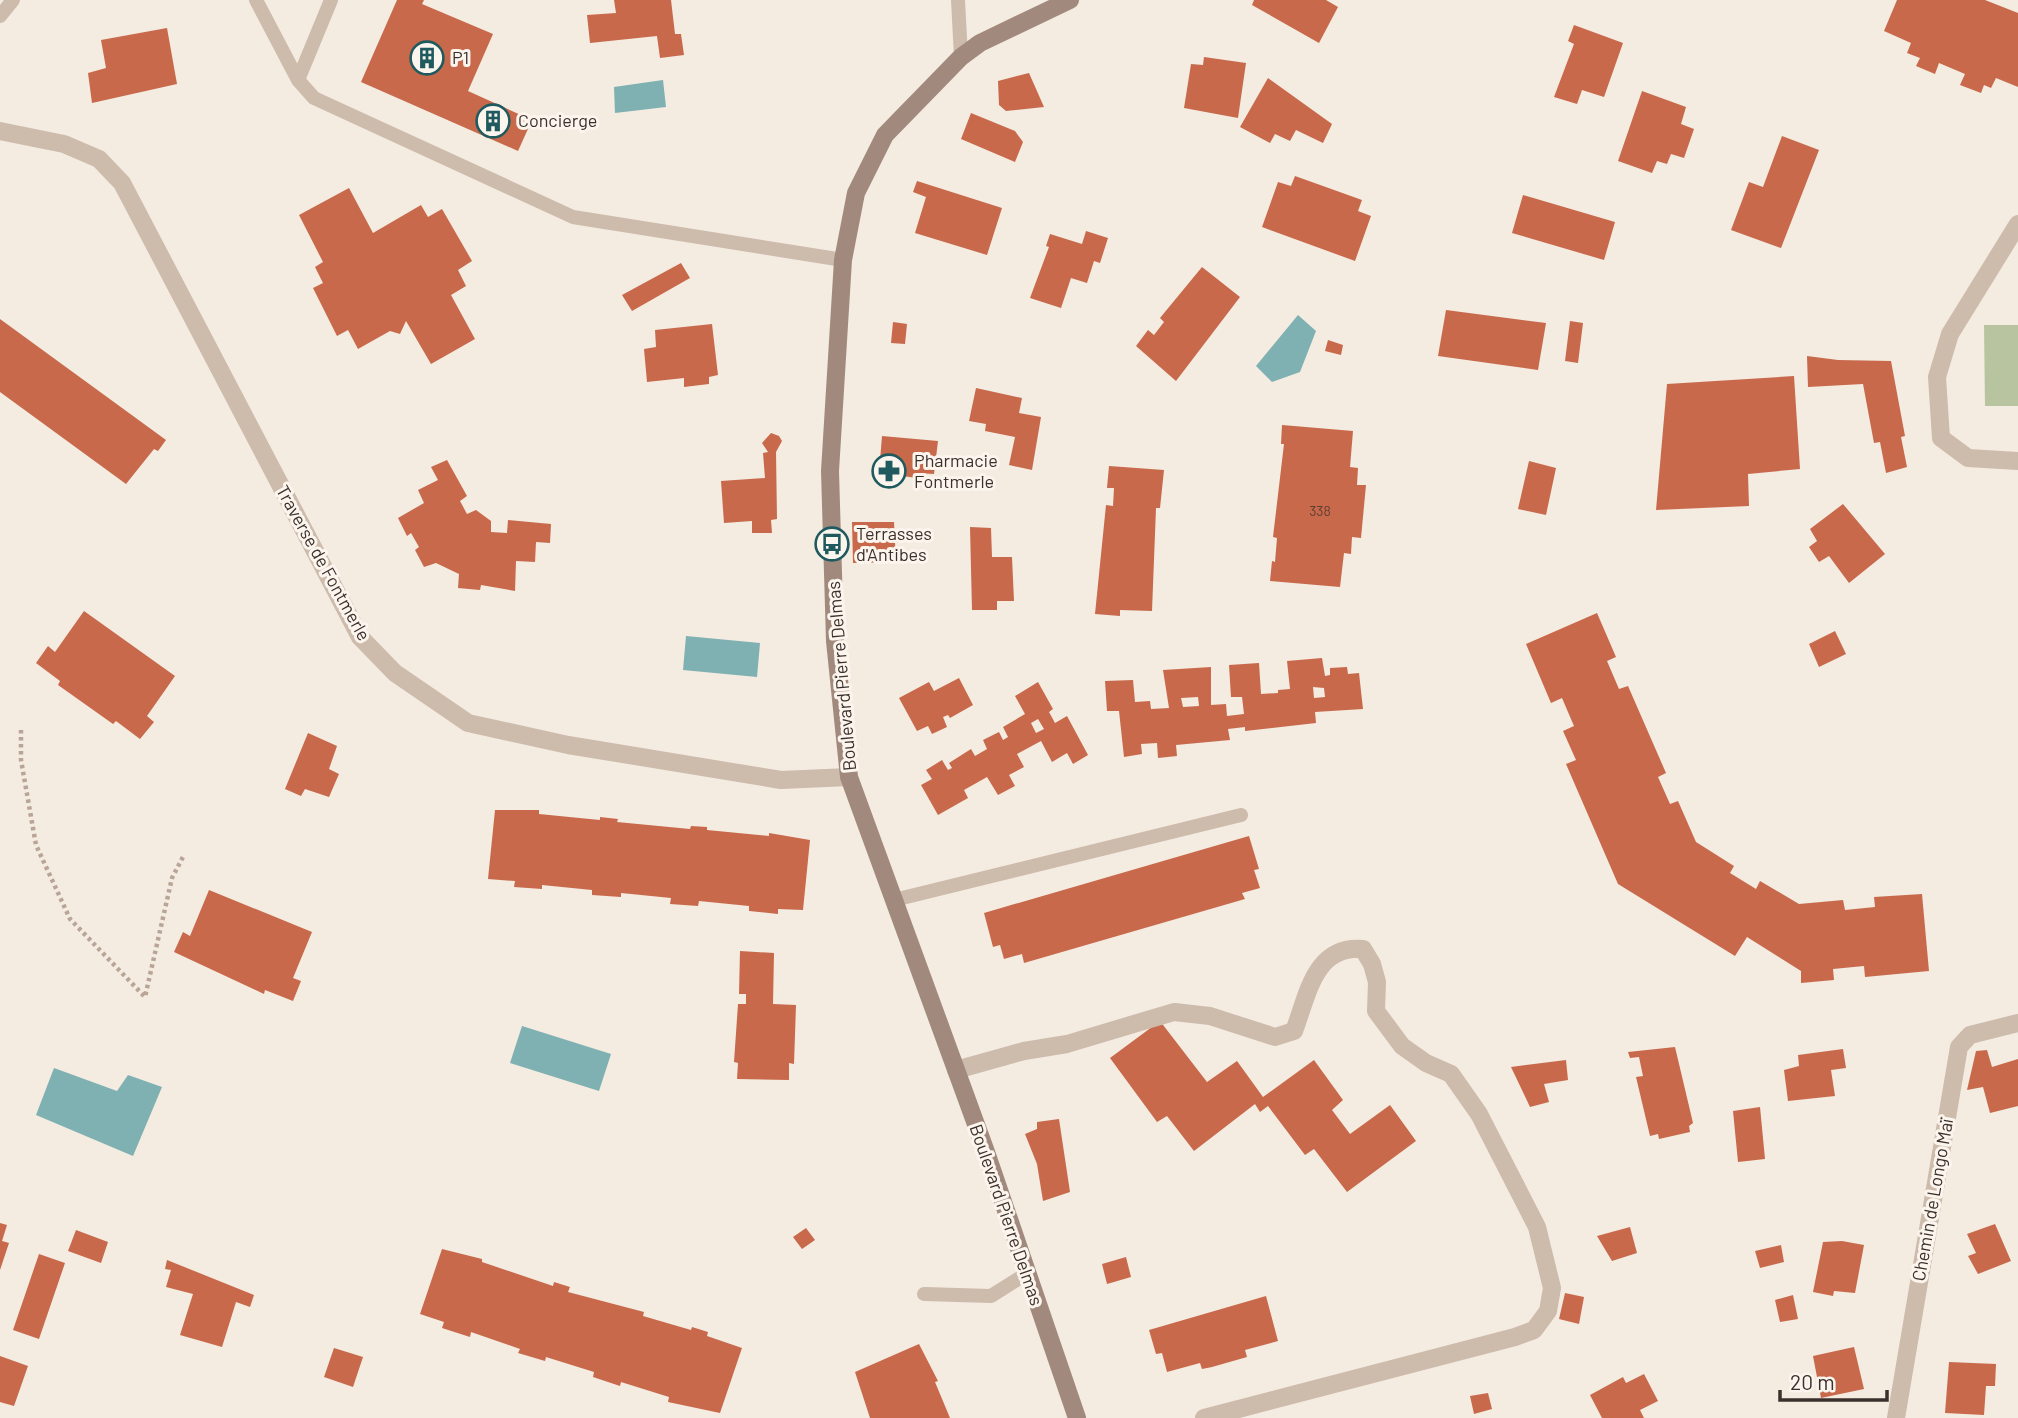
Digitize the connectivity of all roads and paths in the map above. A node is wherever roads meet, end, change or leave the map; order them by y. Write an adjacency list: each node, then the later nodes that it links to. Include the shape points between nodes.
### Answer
1 (13, 0): 6 (lane)
2 (256, 0): 8 (lane)
3 (331, 0): 8 (lane)
4 (958, 0): 7 (lane)
5 (1070, 0): 7 (street, Boulevard Pierre Delmas, via 980,43)
6 (0, 16)
7 (961, 57): 11 (street, Boulevard Pierre Delmas, via 885,135 856,192)
8 (298, 80): 11 (lane, via 314,98 573,217)
9 (0, 131): 14 (street, Traverse de Fontmerle, via 64,144 99,159 121,183 360,637 395,673 468,723 568,745 781,780)
10 (2018, 224): 12 (street, via 1950,334 1937,377 1941,438 1968,458)
11 (843, 260): 14 (street, Boulevard Pierre Delmas, via 830,471 835,641)
12 (2018, 461)
13 (21, 730): 16 (path, via 21,760 36,845 70,919 145,997 172,878)
14 (849, 777): 17 (street, Boulevard Pierre Delmas)
15 (1241, 815): 17 (lane)
16 (184, 855)
17 (894, 900): 19 (street, Boulevard Pierre Delmas)
18 (2018, 1023): 24 (street, Chemin de Longo Maï, via 1970,1035 1959,1047)
19 (956, 1070): 20 (street, Boulevard Pierre Delmas); 23 (street, via 1174,1012 1210,1016 1275,1037 1294,1031 1317,969 1330,955 1348,948 1363,949 1377,982 1376,1011 1402,1046 1451,1074 1479,1114 1523,1195 1537,1227 1552,1288 1548,1311 1534,1330 1515,1337)
20 (1026, 1274): 21 (lane, via 990,1296); 22 (street, Boulevard Pierre Delmas)
21 (924, 1294)
22 (1077, 1418)
23 (1204, 1418)
24 (1896, 1418)

